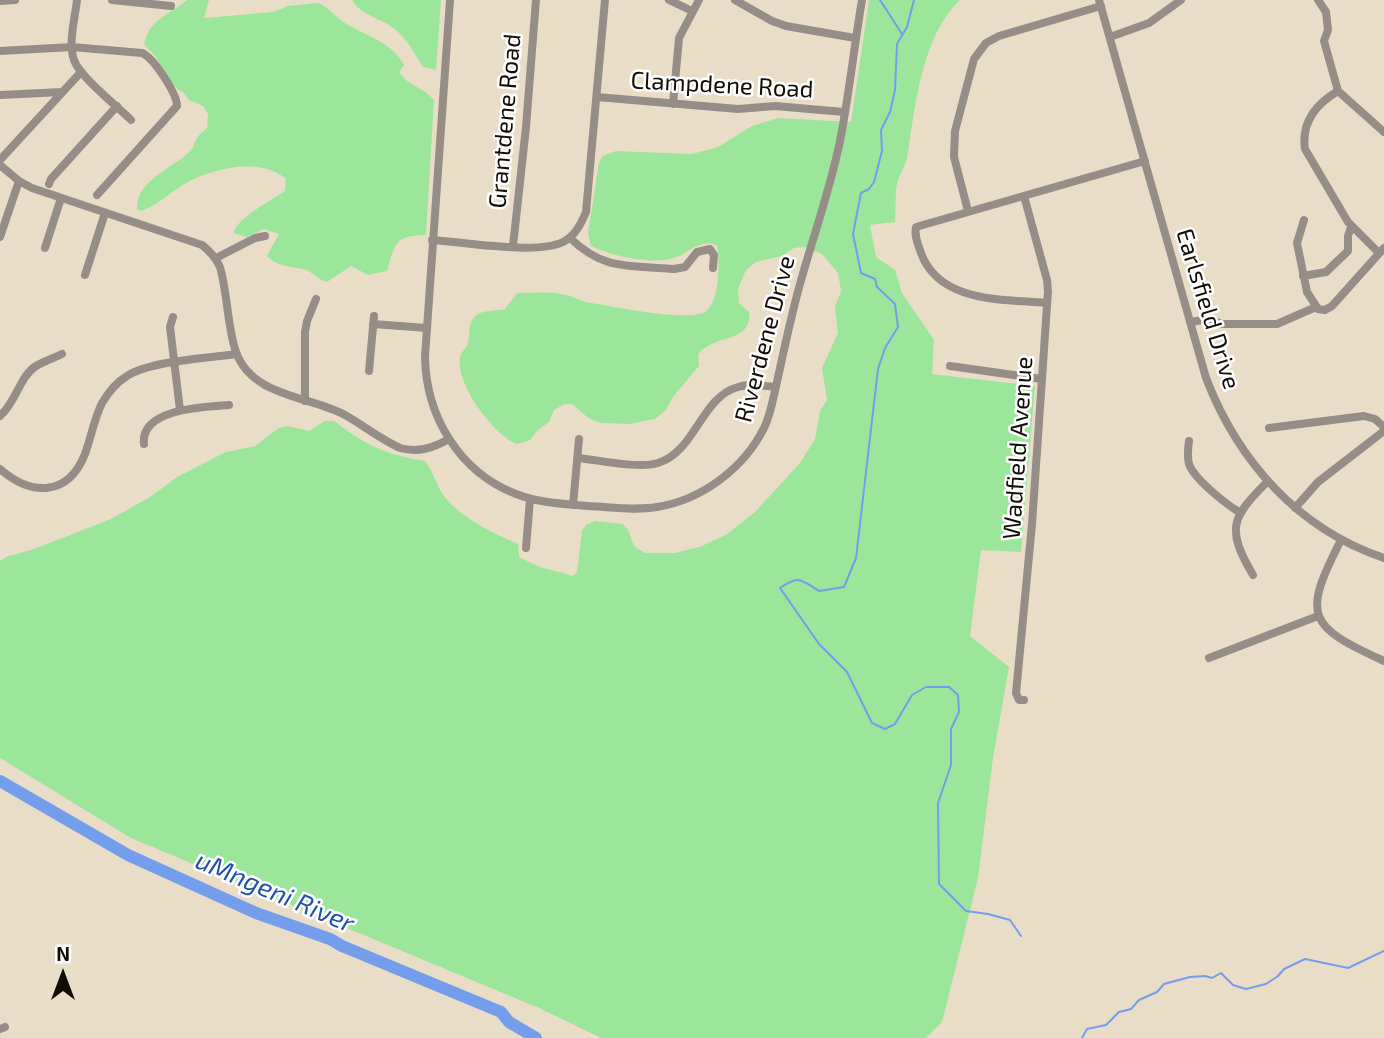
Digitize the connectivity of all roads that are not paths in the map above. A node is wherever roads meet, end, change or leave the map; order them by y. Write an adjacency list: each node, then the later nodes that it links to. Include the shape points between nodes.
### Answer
1 (15, 0): 13 (street)
2 (77, 0): 19 (street)
3 (112, 0): 15 (street)
4 (450, 0): 45 (street, Riverdene Drive)
5 (536, 0): 46 (street, Grantdene Road)
6 (605, 0): 25 (street)
7 (669, 0): 16 (street)
8 (699, 0): 16 (street)
9 (735, 0): 18 (street, via 786,26)
10 (862, 0): 18 (street, Riverdene Drive)
11 (1181, 0): 17 (street, via 1149,23)
12 (1318, 0): 22 (street, via 1326,12 1324,40)
13 (0, 1)
14 (1100, 3): 17 (street, Earlsfield Drive); 38 (street, via 999,36 978,51 953,144)
15 (171, 6)
16 (692, 11): 26 (street, via 679,37)
17 (1110, 37): 31 (street, Earlsfield Drive)
18 (855, 38): 28 (street, Riverdene Drive)
19 (72, 47): 20 (street); 21 (street); 35 (street, via 145,54 174,93 177,106)
20 (0, 51)
21 (81, 72): 23 (street); 27 (street)
22 (1338, 91): 30 (street); 41 (street, via 1312,112 1304,139 1309,159)
23 (62, 92): 24 (street); 32 (street)
24 (0, 95)
25 (597, 97): 26 (street, Clampdene Road); 44 (street, via 586,212)
26 (673, 104): 28 (street, Clampdene Road)
27 (117, 106): 29 (street); 34 (street)
28 (844, 112): 65 (street, Riverdene Drive)
29 (131, 120)
30 (1384, 132)
31 (1145, 161): 36 (street); 57 (street, Earlsfield Drive)
32 (0, 163): 33 (street)
33 (19, 181): 37 (street); 43 (street)
34 (49, 184)
35 (97, 195)
36 (1024, 196): 38 (street); 54 (street, Wadfield Avenue, via 1047,280)
37 (61, 198): 39 (street); 47 (street)
38 (968, 211): 54 (street, via 915,228 924,261 940,281 959,292 982,297)
39 (105, 213): 49 (street, via 202,245); 51 (street)
40 (1304, 220): 52 (street, via 1297,243)
41 (1351, 227): 48 (street); 52 (street, via 1348,251 1326,272)
42 (265, 236): 49 (street)
43 (0, 237)
44 (570, 238): 46 (street, via 545,248); 50 (street, via 584,253 604,262 674,269 685,267 697,252 710,249)
45 (432, 240): 46 (street); 58 (street, Riverdene Drive)
46 (513, 246)
47 (45, 248)
48 (1382, 250): 55 (street, via 1332,306 1325,310)
49 (216, 258): 60 (street)
50 (713, 268)
51 (85, 275)
52 (1303, 276): 55 (street)
53 (316, 299): 66 (street, via 305,332)
54 (1046, 303): 64 (street, Wadfield Avenue)
55 (1316, 307): 57 (street, via 1277,324 1221,324 1210,319)
56 (173, 317): 61 (street)
57 (1190, 323): 78 (street, Earlsfield Drive, via 1215,401 1241,449)
58 (426, 328): 63 (street, via 373,320); 72 (street, Riverdene Drive, via 426,382)
59 (62, 354): 69 (street, via 35,366)
60 (237, 354): 61 (street); 66 (street, via 265,384)
61 (175, 363): 68 (street); 77 (street, via 137,370 117,384 102,404 84,456 62,484 27,487)
62 (950, 366): 64 (street)
63 (369, 372)
64 (1042, 379): 90 (street, Wadfield Avenue, via 1016,693)
65 (776, 387): 76 (street, via 749,385 726,392 680,449 656,463); 80 (street, Riverdene Drive, via 765,427 718,482 658,507)
66 (305, 401): 72 (street, via 345,415 400,449 430,448)
67 (229, 405): 68 (street)
68 (180, 410): 75 (street, via 149,428)
69 (0, 416)
70 (1269, 428): 71 (street, via 1364,416)
71 (1384, 429): 81 (street, via 1318,482)
72 (449, 439): 79 (street, Riverdene Drive, via 468,464 490,481)
73 (579, 439): 76 (street)
74 (1189, 441): 82 (street, via 1191,470)
75 (144, 444)
76 (578, 458): 80 (street)
77 (0, 469)
78 (1267, 482): 81 (street, Earlsfield Drive); 82 (street)
79 (530, 499): 80 (street, Riverdene Drive); 84 (street)
80 (573, 505)
81 (1295, 508): 83 (street, Earlsfield Drive)
82 (1239, 512): 86 (street, via 1237,546)
83 (1341, 540): 85 (street, Earlsfield Drive); 87 (street, via 1319,585)
84 (526, 548)
85 (1384, 558)
86 (1253, 575)
87 (1318, 616): 88 (street); 89 (street, via 1339,639)
88 (1209, 658)
89 (1384, 662)
90 (1024, 700)

